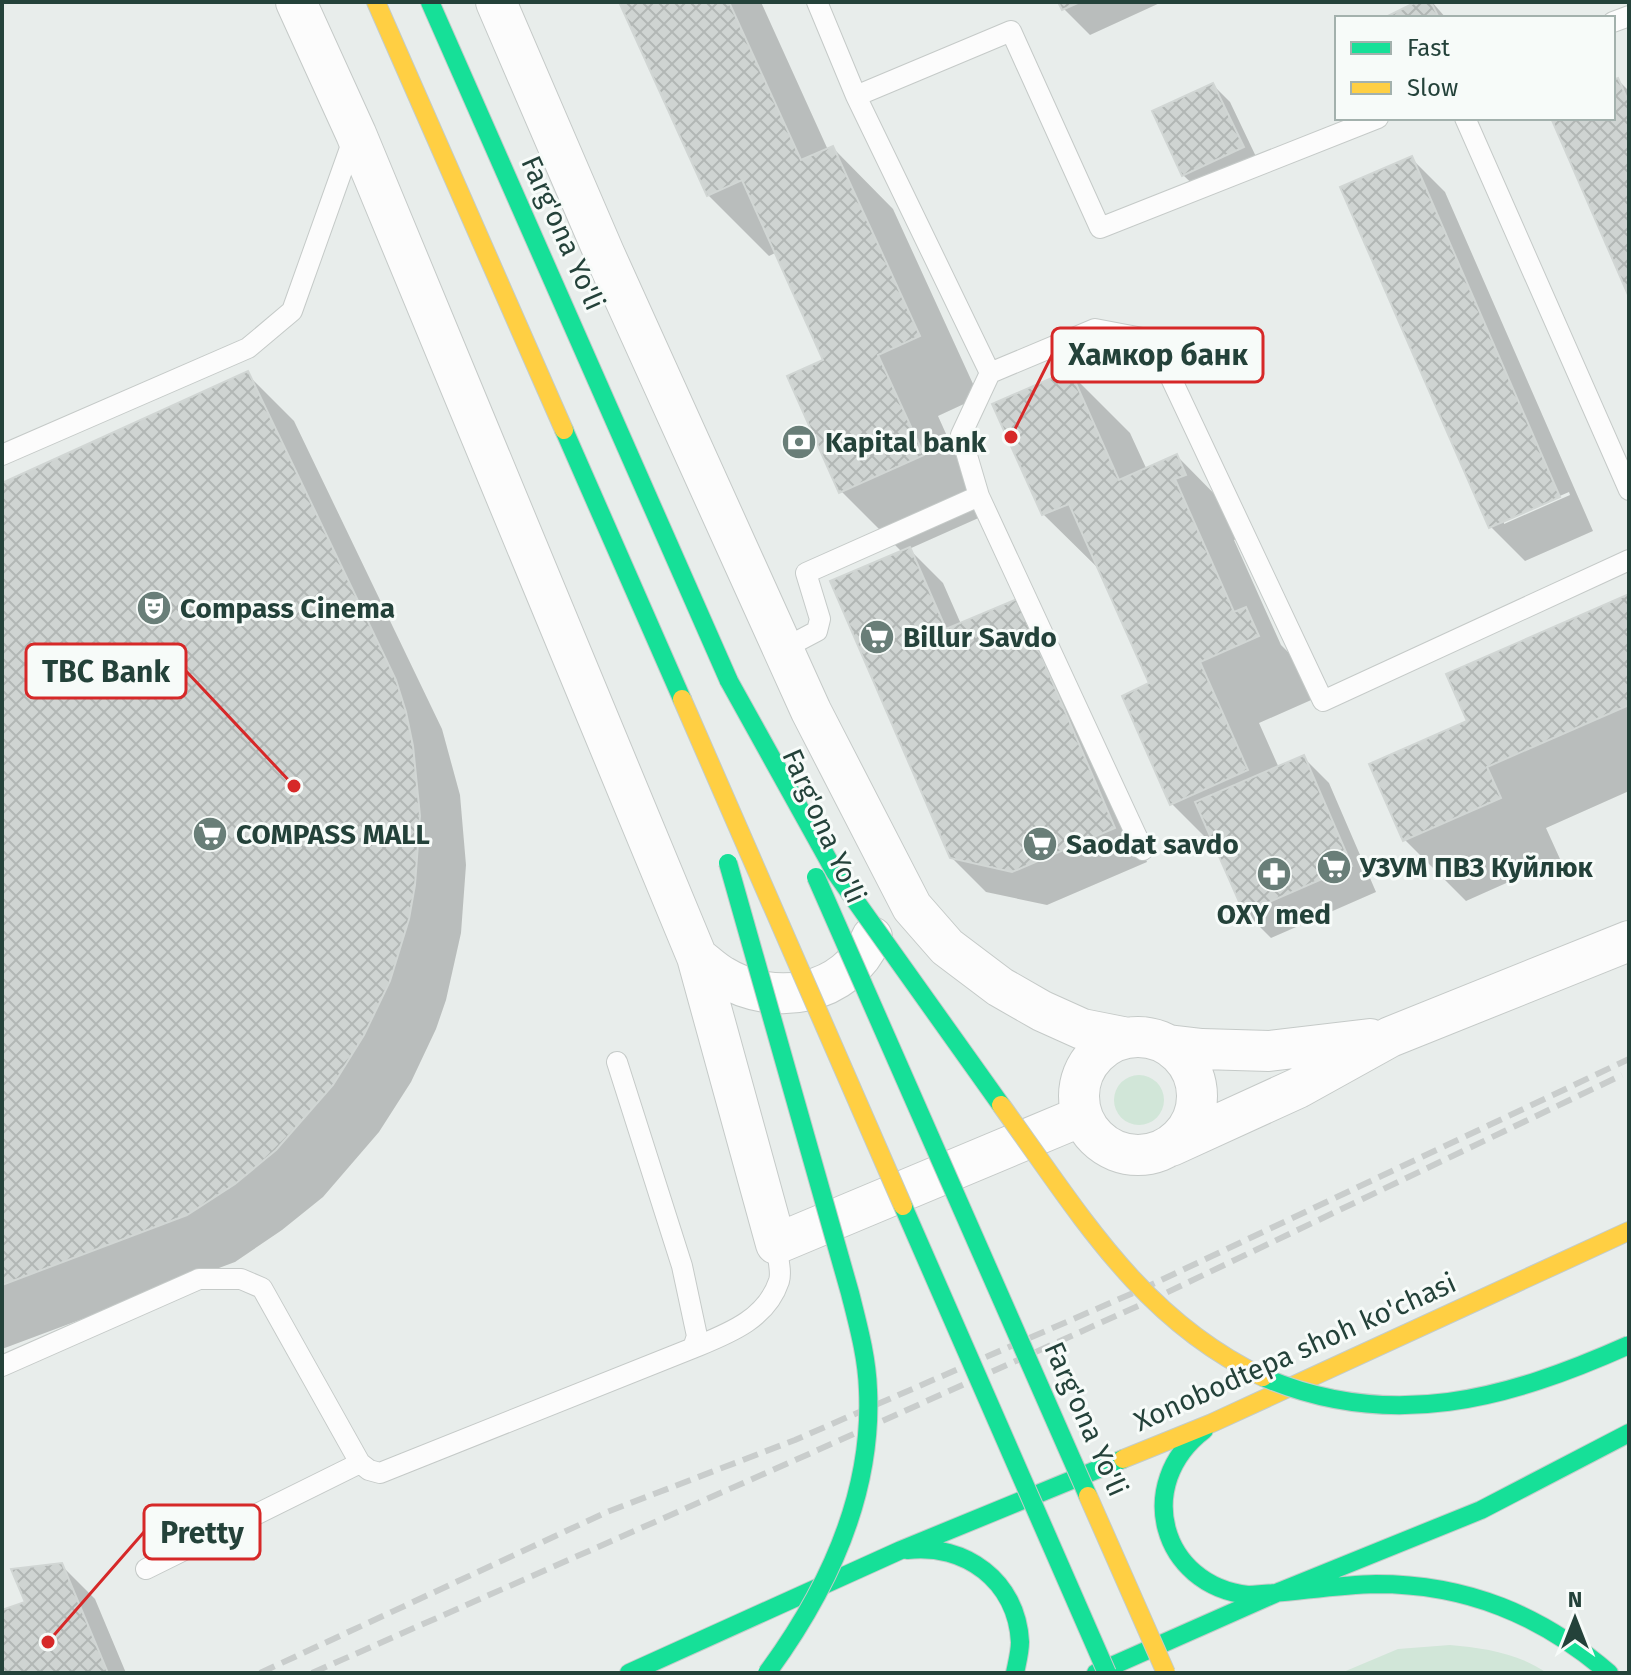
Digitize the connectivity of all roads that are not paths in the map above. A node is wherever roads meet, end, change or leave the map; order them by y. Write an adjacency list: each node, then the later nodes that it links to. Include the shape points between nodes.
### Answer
1 (296, 2): 9 (street)
2 (376, 2): 17 (main road)
3 (430, 2): 16 (main road, Farg'ona Yo'li)
4 (496, 2): 15 (street)
5 (817, 2): 6 (lane)
6 (856, 96): 7 (lane, via 1011,31 1100,228); 10 (lane)
7 (1373, 120)
8 (1466, 120): 12 (lane)
9 (356, 134): 11 (lane, via 292,311 248,348); 21 (street)
10 (990, 373): 13 (lane, via 961,435); 14 (lane, via 1095,329 1153,340 1323,701)
11 (2, 455)
12 (1629, 490)
13 (979, 496): 15 (lane, via 806,573 820,619 817,631); 18 (lane)
14 (1629, 560)
15 (783, 649): 19 (street)
16 (729, 681): 30 (main road, bridge, via 829,861 991,1093 1131,1277 1185,1329 1231,1359 1296,1390 1395,1406 1501,1395); 44 (main road, Farg'ona Yo'li, bridge)
17 (682, 699): 40 (main road, bridge, via 850,1293 868,1392 866,1451 847,1529 813,1604); 43 (main road, bridge)
18 (1143, 850)
19 (888, 863): 21 (street, via 868,945 850,969 828,985 798,993 752,988 722,977); 23 (street, via 912,907 947,947 1000,987 1082,1029)
20 (1629, 941): 22 (street)
21 (697, 957): 29 (street)
22 (1390, 1037): 24 (street, via 1269,1051); 27 (street, via 1298,1088)
23 (1128, 1038): 24 (street); 26 (street, via 1109,1045 1082,1075)
24 (1168, 1045): 27 (street, via 1194,1075 1197,1095 1195,1114)
25 (617, 1062): 31 (lane, via 682,1266 697,1336)
26 (1082, 1116): 27 (street, via 1090,1132 1119,1153 1155,1153); 29 (street)
27 (1171, 1146)
28 (1629, 1231): 33 (main road, Xonobodtepa shoh ko'chasi)
29 (776, 1244): 31 (lane, via 780,1279 767,1304 741,1328)
30 (1629, 1345)
31 (693, 1348): 35 (lane, via 380,1473)
32 (2, 1366): 35 (lane, via 199,1279 241,1279 262,1288)
33 (1212, 1423): 36 (main road, Xonobodtepa shoh ko'chasi); 38 (main road, via 1186,1443 1168,1472 1162,1505 1169,1539 1187,1567 1215,1586 1247,1595)
34 (1629, 1433): 38 (main road, via 1481,1510)
35 (360, 1463): 37 (lane)
36 (901, 1550): 39 (main road, Xonobodtepa shoh ko'chasi); 41 (main road, via 935,1548 957,1555 995,1580 1013,1609 1020,1642)
37 (146, 1569)
38 (1281, 1591): 42 (main road); 45 (main road, via 1406,1585 1465,1596 1524,1614 1574,1642)
39 (629, 1673)
40 (767, 1673)
41 (1015, 1673)
42 (1096, 1673)
43 (1107, 1673)
44 (1166, 1673)
45 (1609, 1673)

